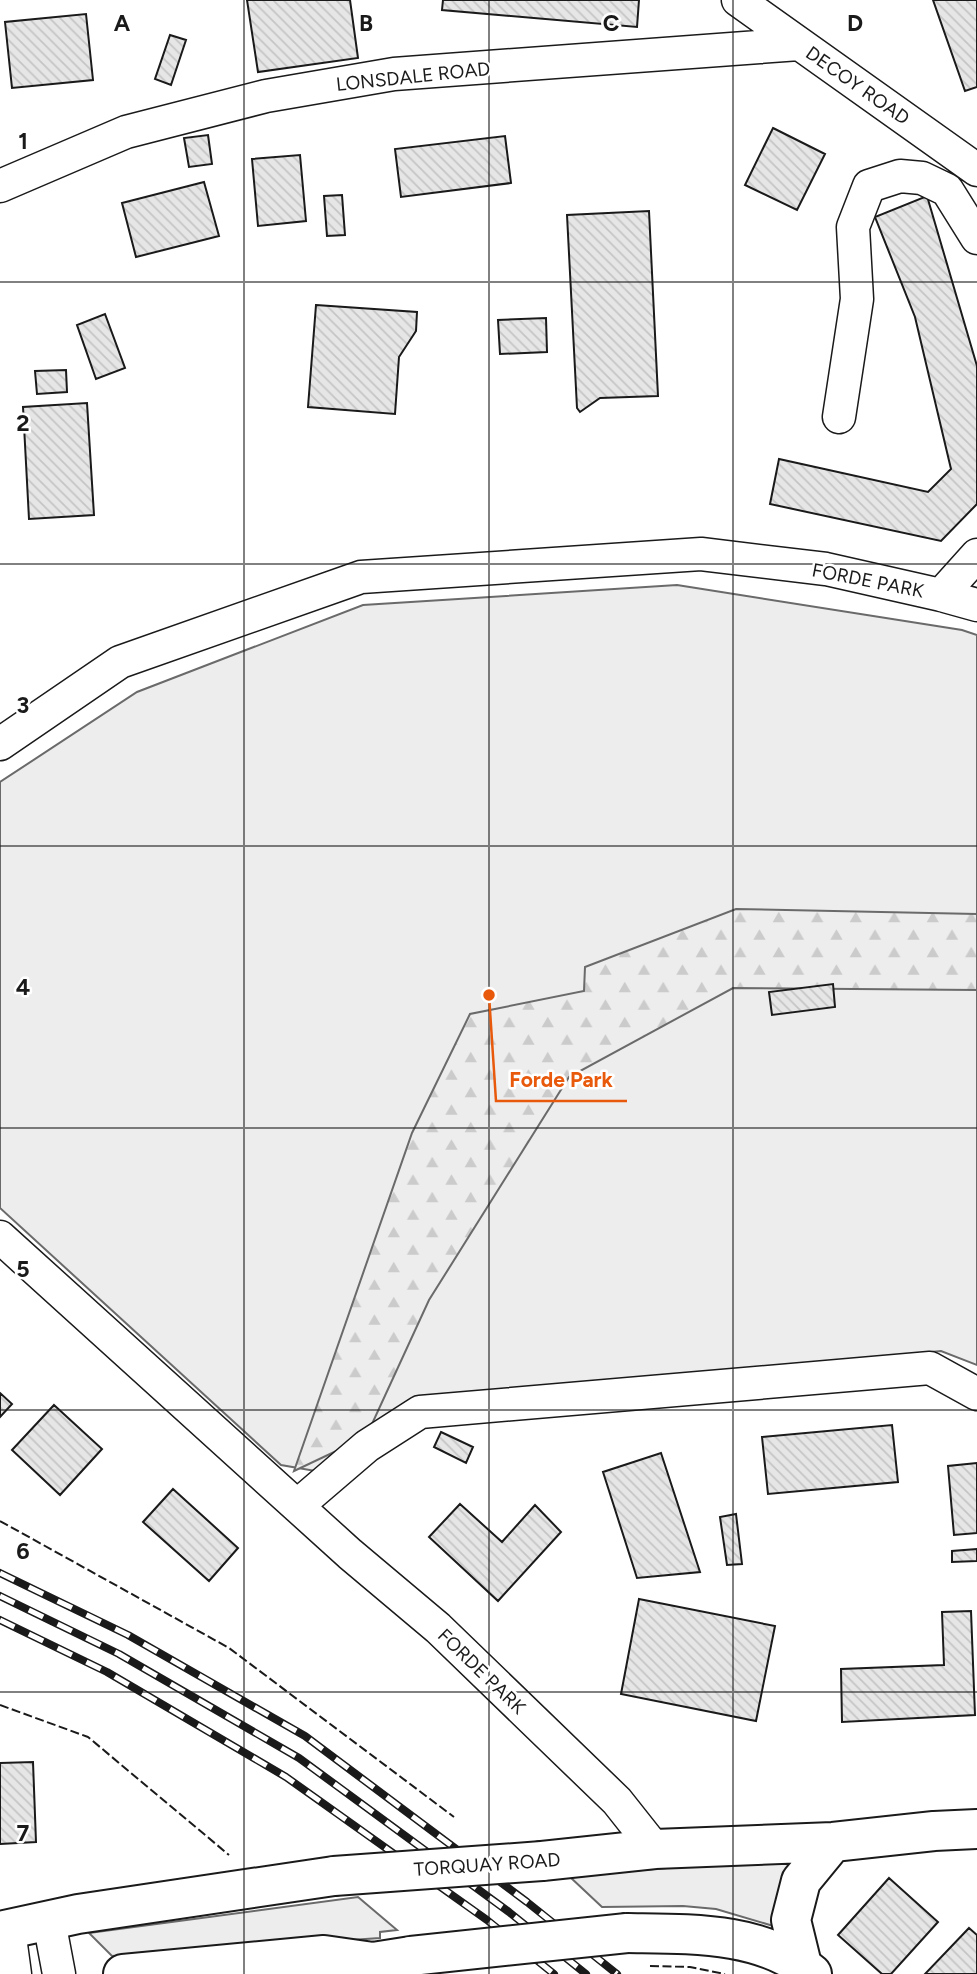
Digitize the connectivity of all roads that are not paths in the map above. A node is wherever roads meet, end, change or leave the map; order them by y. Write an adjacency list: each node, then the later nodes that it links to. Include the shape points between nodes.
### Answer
1 (738, 0): 2 (street, DECOY ROAD)
2 (799, 44): 3 (street, DECOY ROAD); 4 (street, LONSDALE ROAD, via 394,74 266,96 126,132)
3 (977, 170)
4 (0, 187)
5 (977, 238): 6 (street, via 947,190 922,178 900,176 869,186 853,227 857,299)
6 (839, 417)
7 (977, 555): 8 (street)
8 (942, 595): 9 (street, FORDE PARK); 10 (street, FORDE PARK, via 826,569 701,554 361,577 120,662)
9 (977, 605)
10 (0, 744)
11 (0, 1237): 13 (street, FORDE PARK)
12 (977, 1394): 13 (street, via 930,1368 420,1412 367,1446)
13 (297, 1506): 16 (street, FORDE PARK, via 438,1628 617,1801)
14 (977, 1829): 15 (main road, TORQUAY ROAD)
15 (833, 1842): 16 (main road, TORQUAY ROAD); 20 (main road, via 801,1881 791,1920)
16 (655, 1849): 17 (main road, TORQUAY ROAD, bridge, via 334,1876)
17 (49, 1922): 18 (main road, TORQUAY ROAD); 22 (street)
18 (5, 1930): 21 (street)
19 (358, 1968): 20 (main road, bridge, via 411,1955 627,1933 696,1934 752,1943); 23 (main road, via 324,1955)
20 (807, 1970)
21 (15, 1974)
22 (59, 1974)
23 (123, 1974)

